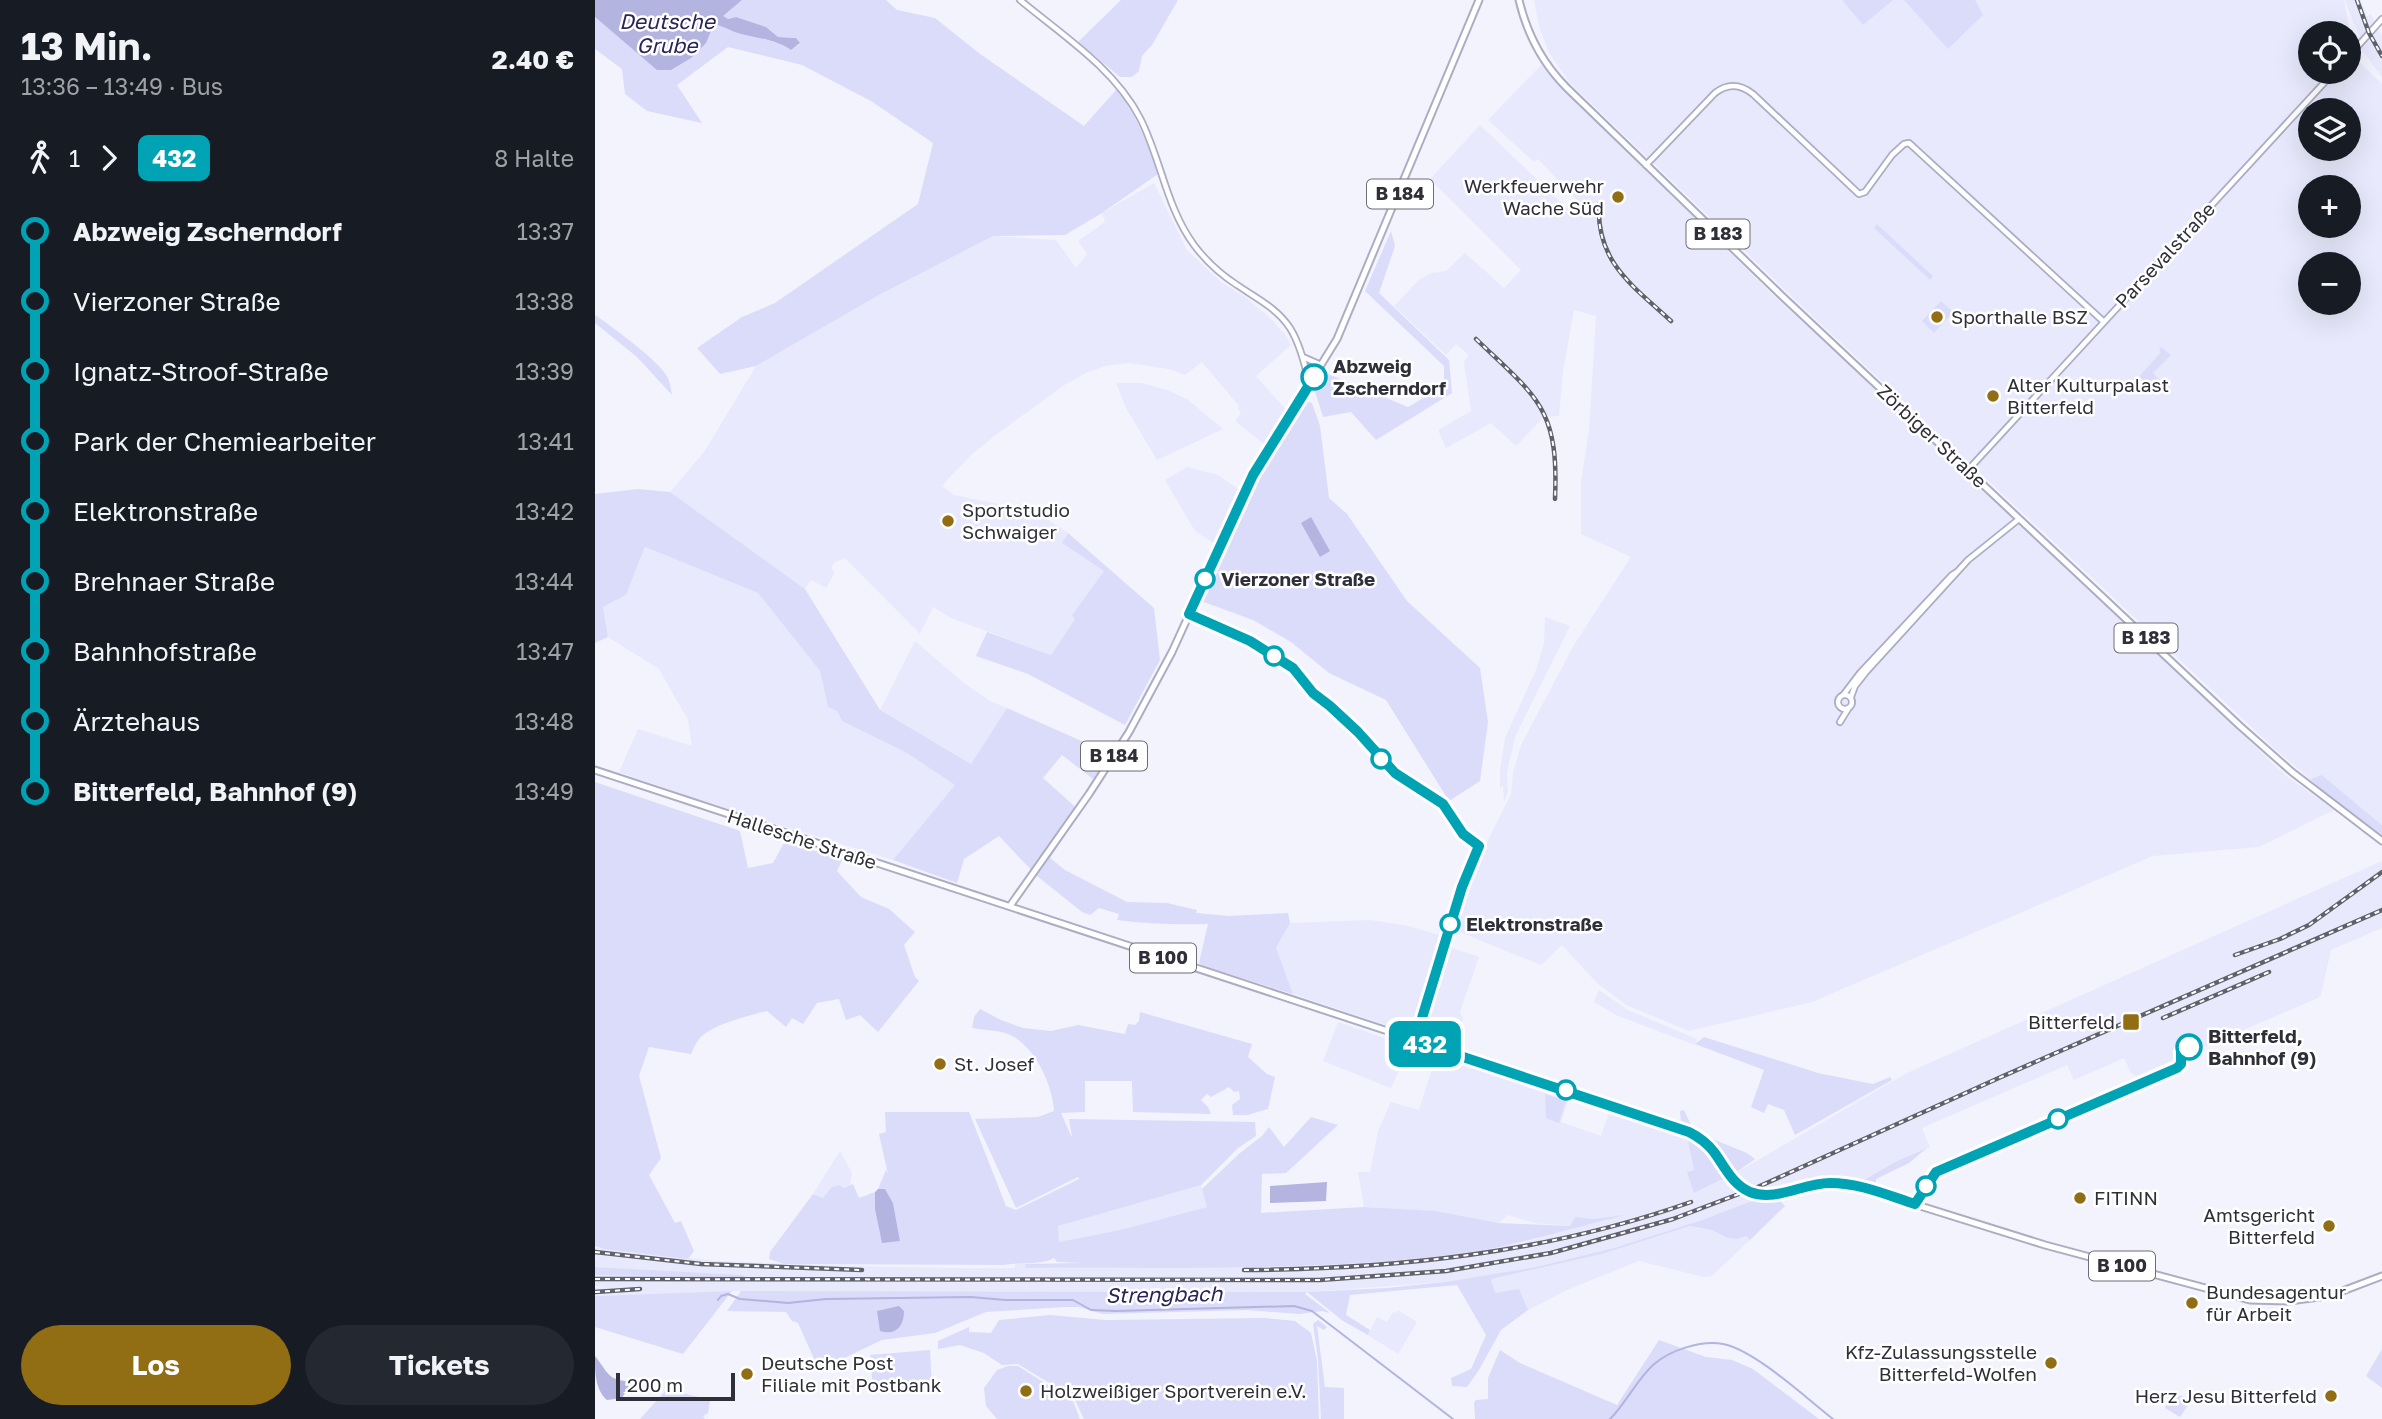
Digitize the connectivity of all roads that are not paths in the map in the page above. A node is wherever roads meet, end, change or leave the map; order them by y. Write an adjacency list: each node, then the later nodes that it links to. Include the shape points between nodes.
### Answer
1 (1020, 0): 9 (street, via 1098,65 1125,94 1142,121 1175,211 1192,242 1224,276 1275,311 1290,329)
2 (1479, 0): 10 (main road, B 184, via 1345,324)
3 (1519, 0): 7 (main road, Zörbiger Straße / B 183, via 1534,43 1553,73)
4 (2382, 19): 5 (street)
5 (2361, 42)
6 (2323, 84): 8 (street, Parsevalstraße)
7 (1646, 165): 8 (street, via 1715,93 1730,86 1753,94 1861,194 1895,151 1909,143); 12 (main road, Zörbiger Straße / B 183)
8 (2104, 322): 12 (street, Parsevalstraße)
9 (1302, 356): 10 (street); 11 (street)
10 (1321, 365): 11 (main road, B 184)
11 (1309, 384): 21 (main road, B 184, via 1253,475 1152,690 1110,762)
12 (1968, 470): 13 (main road, Zörbiger Straße / B 183)
13 (2019, 519): 14 (street); 20 (main road, Zörbiger Straße / B 183, via 2281,763)
14 (1959, 570): 15 (street); 16 (street, via 1866,672)
15 (1844, 694): 16 (street); 17 (street, via 1838,700)
16 (1851, 697): 18 (street)
17 (1841, 708): 18 (street); 18 (street, via 1840,722)
18 (1848, 709)
19 (595, 770): 21 (main road, Hallesche Straße / B 100)
20 (2382, 841)
21 (1010, 906): 22 (main road, B 100, bridge, via 1681,1128 1705,1142 1747,1191 1780,1194 1816,1184 1853,1185 2045,1245 2250,1300 2319,1297)
22 (2382, 1276)

